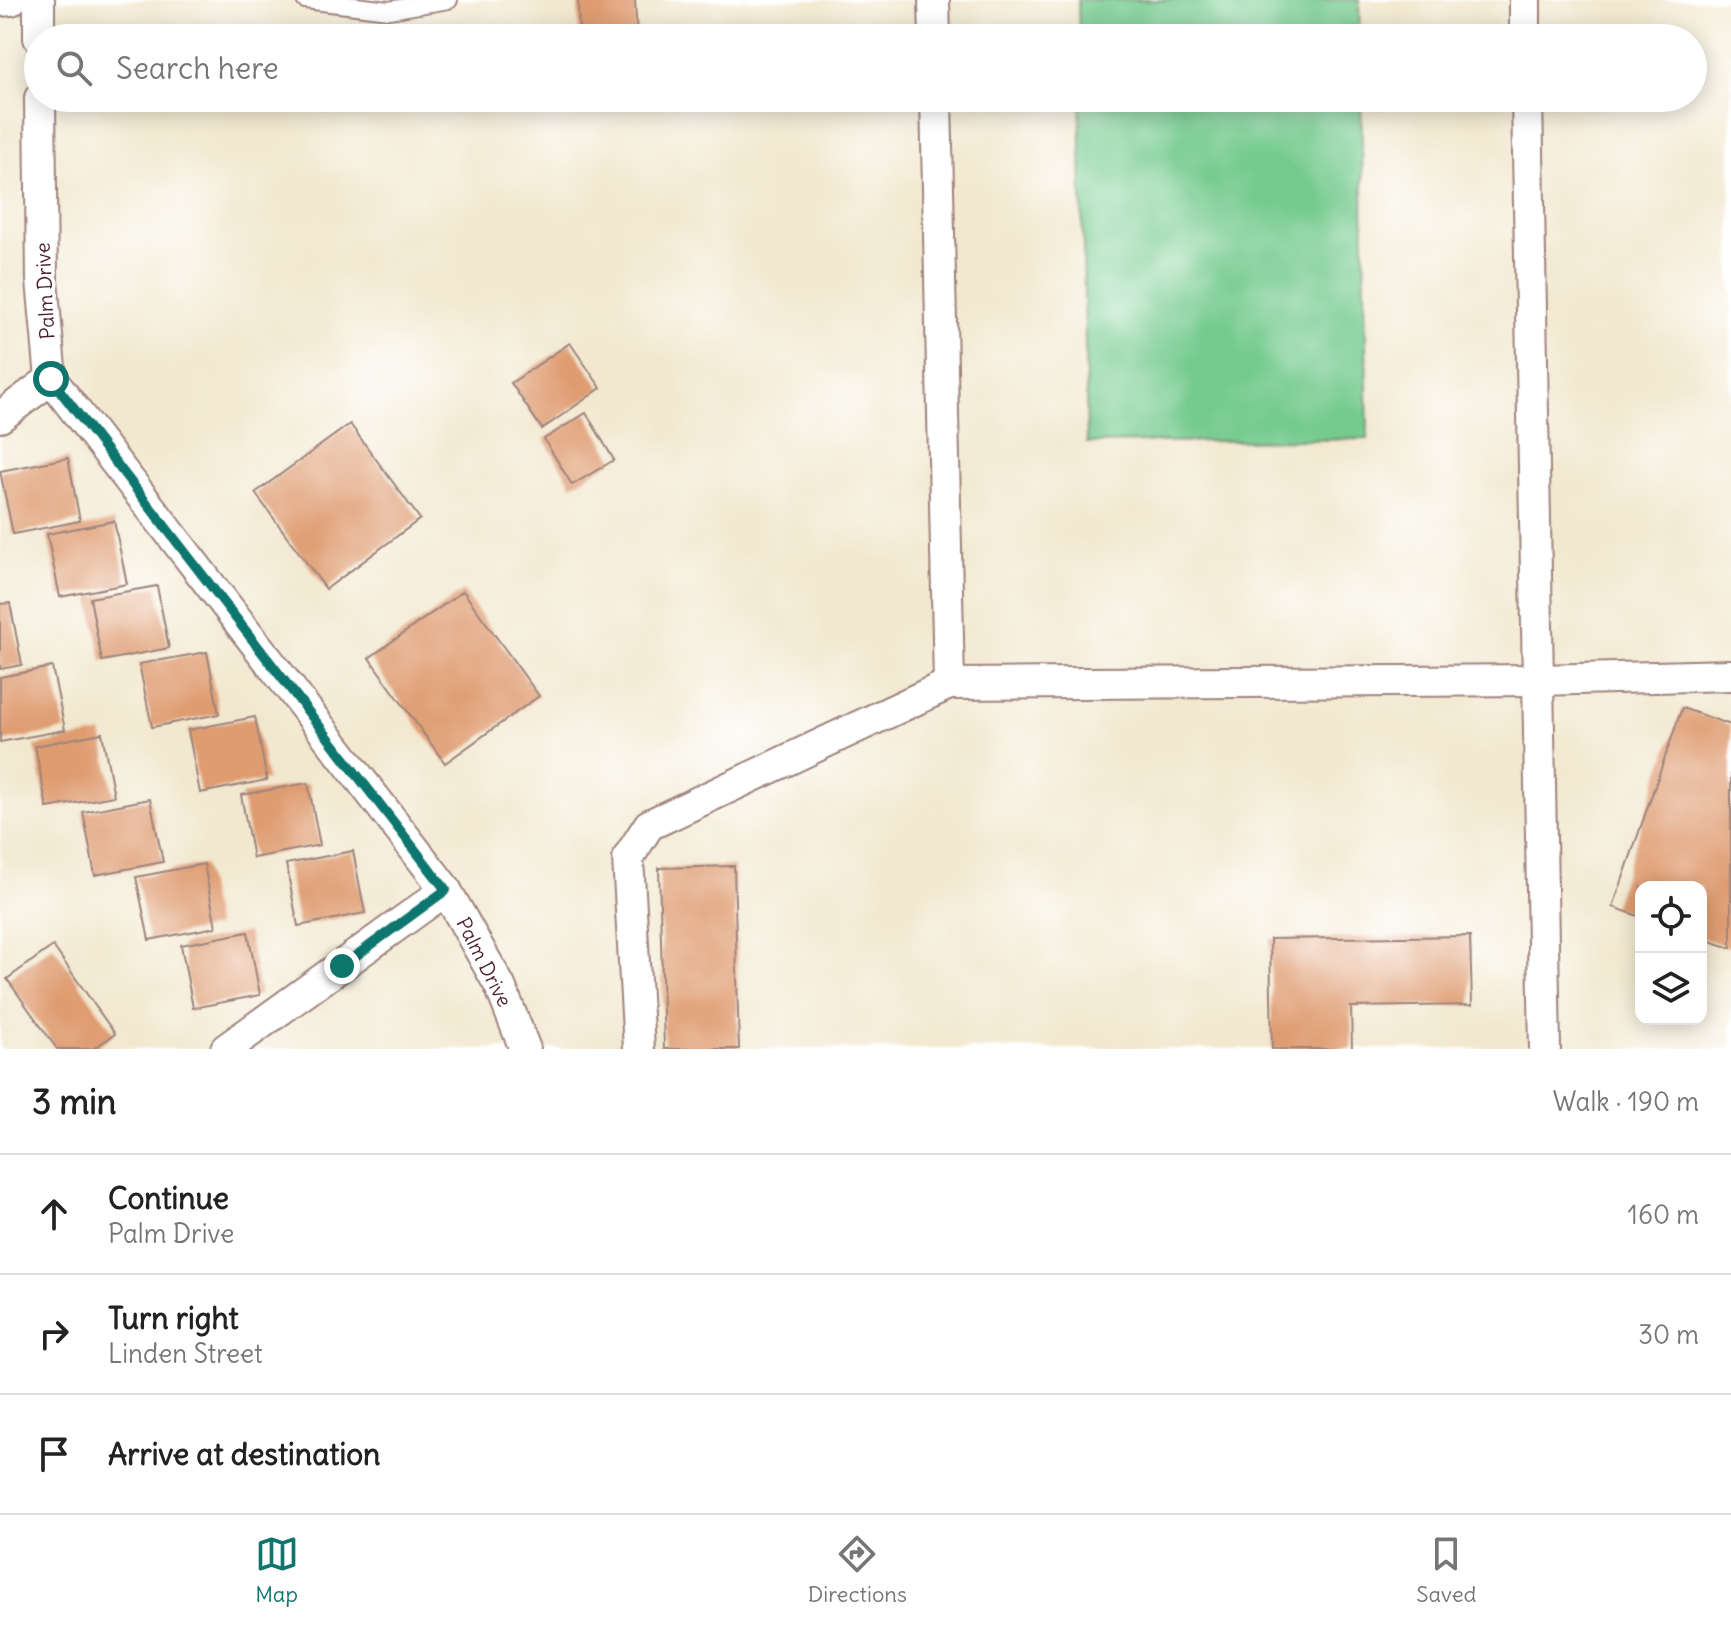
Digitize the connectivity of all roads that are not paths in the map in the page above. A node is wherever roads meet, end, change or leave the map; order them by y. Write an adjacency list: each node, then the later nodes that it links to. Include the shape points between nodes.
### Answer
1 (11, 0): 7 (street)
2 (39, 0): 8 (street)
3 (305, 0): 4 (lane, via 389,10)
4 (449, 0)
5 (934, 0): 9 (street)
6 (1525, 0): 10 (street)
7 (0, 1)
8 (39, 24)
9 (935, 24)
10 (1525, 24)
11 (40, 112): 14 (street, Palm Drive, via 42,280)
12 (936, 112): 18 (street)
13 (1527, 112): 17 (street)
14 (51, 379): 15 (street); 19 (street, Palm Drive)
15 (0, 417)
16 (1731, 675): 17 (street)
17 (1539, 680): 18 (street); 23 (street)
18 (949, 684): 22 (street, via 649,825 628,858)
19 (446, 890): 20 (street); 21 (street, Palm Drive, via 500,986)
20 (226, 1049)
21 (525, 1049)
22 (639, 1049)
23 (1545, 1049)

